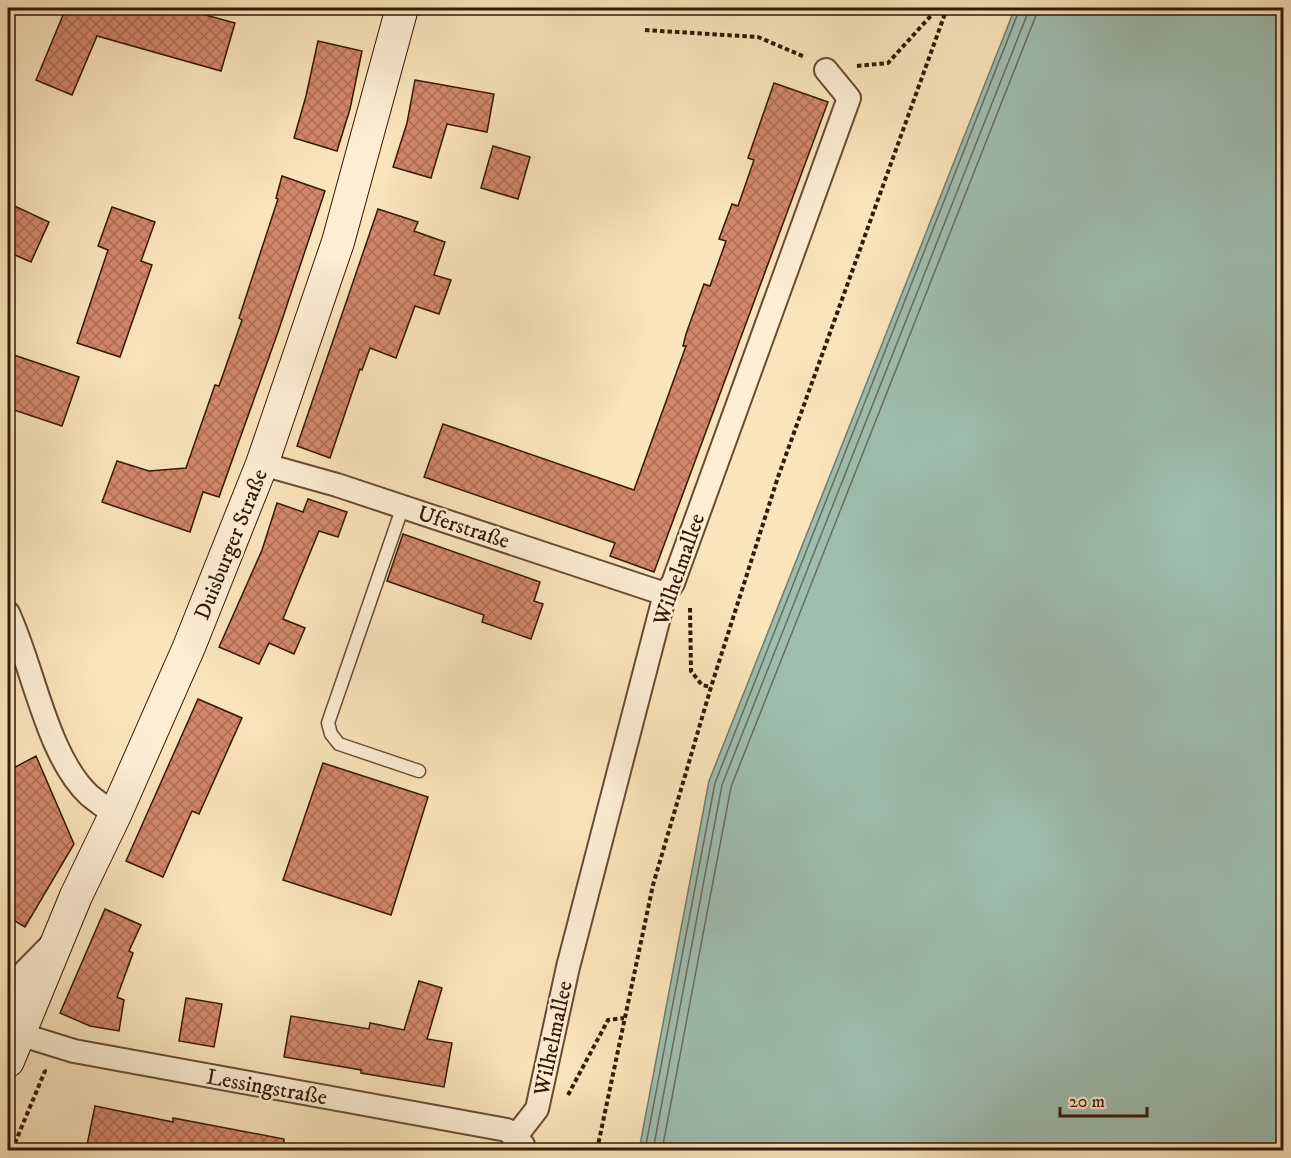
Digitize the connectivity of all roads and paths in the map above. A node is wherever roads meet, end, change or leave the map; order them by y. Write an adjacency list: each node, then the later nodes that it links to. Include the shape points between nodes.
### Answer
1 (402, 8): 6 (main road, Duisburger Straße, via 338,242)
2 (946, 10): 4 (path, via 937,9); 11 (path, via 778,477)
3 (645, 30): 5 (path, via 758,37 798,53)
4 (888, 63)
5 (826, 70): 8 (street, Wilhelmallee, via 849,98 673,583)
6 (261, 464): 7 (street, Uferstraße); 13 (main road, Duisburger Straße, via 189,647)
7 (403, 506): 8 (street, Uferstraße); 12 (lane, via 328,723 339,744)
8 (665, 594): 18 (street, Wilhelmallee, via 568,967)
9 (689, 600): 11 (path, via 691,671 702,684)
10 (8, 613): 13 (street, via 67,767 88,794)
11 (711, 687): 16 (path, via 653,885)
12 (419, 771)
13 (115, 815): 14 (main road, Duisburger Straße)
14 (56, 944): 15 (street); 17 (main road, Duisburger Straße)
15 (8, 993)
16 (624, 1018): 18 (path, via 608,1020 561,1108); 21 (path)
17 (13, 1048): 19 (street, Lessingstraße, via 74,1051 507,1130); 20 (path, via 45,1071)
18 (537, 1109): 19 (street, Wilhelmallee)
19 (519, 1143)
20 (12, 1150)
21 (597, 1150)

